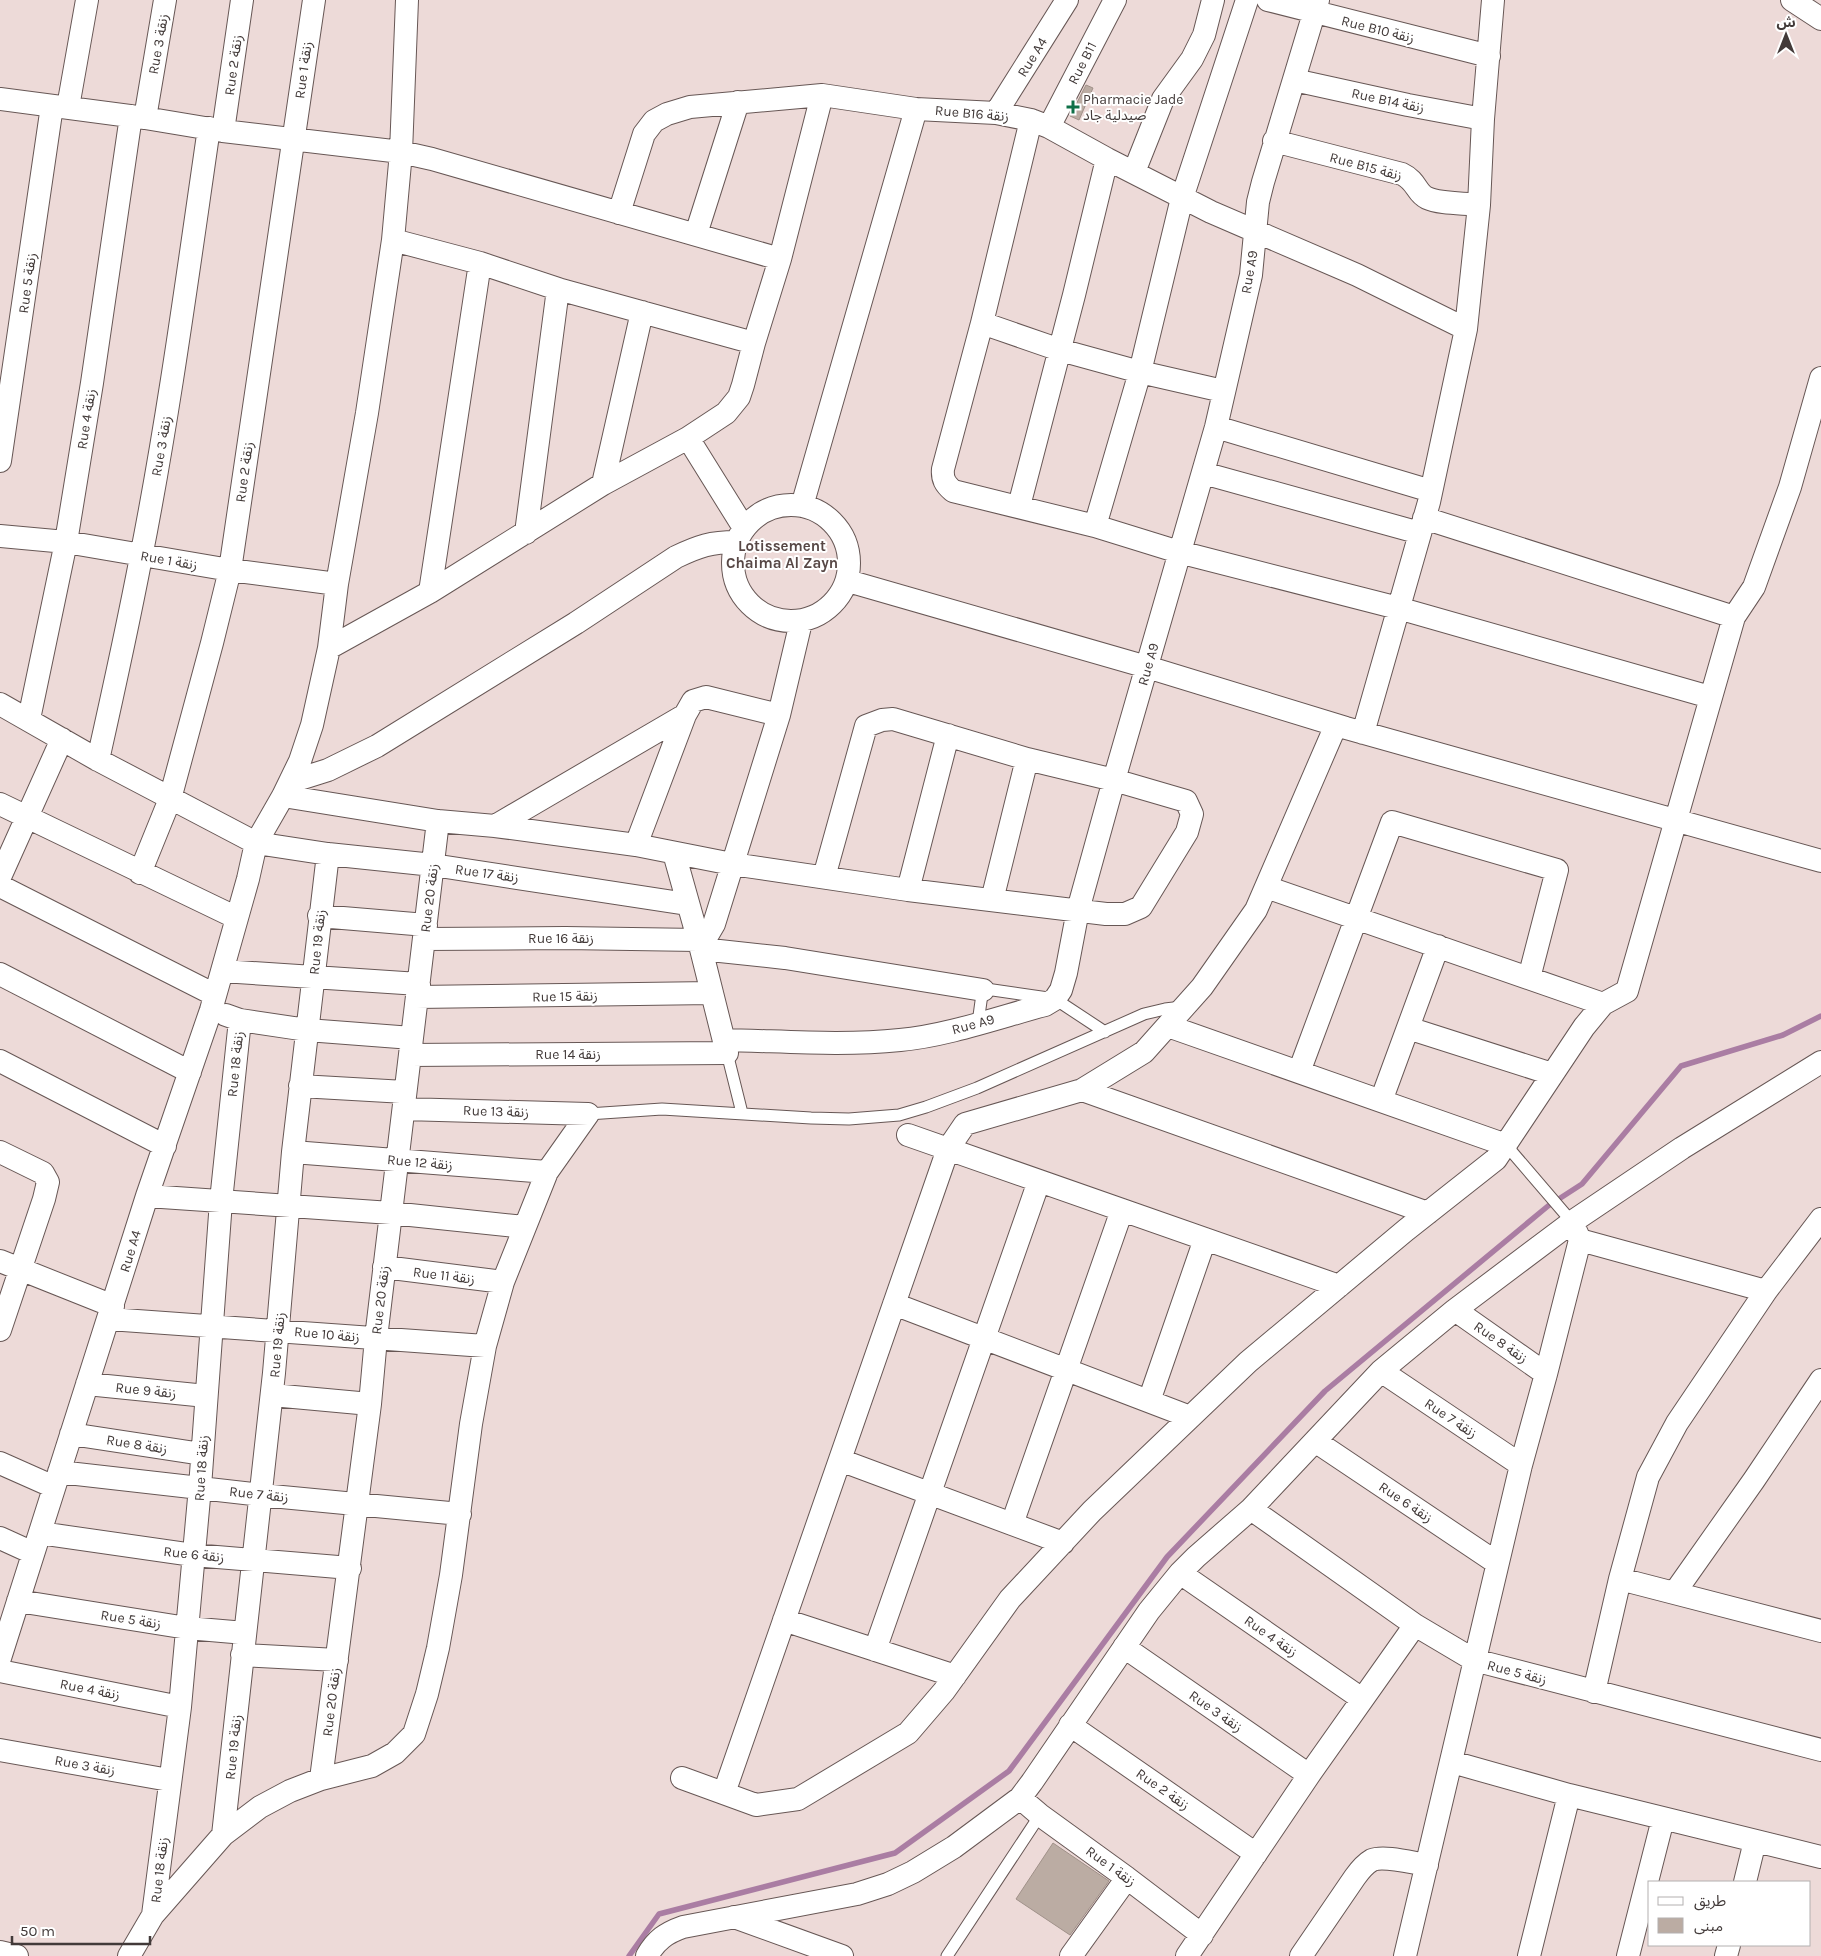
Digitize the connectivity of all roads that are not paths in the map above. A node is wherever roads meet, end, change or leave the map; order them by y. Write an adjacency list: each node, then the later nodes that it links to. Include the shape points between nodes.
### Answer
1 (87, 0): 20 (street)
2 (165, 0): 23 (street, Rue 3 زنقة)
3 (242, 0): 26 (street, Rue 2 زنقة)
4 (314, 0): 27 (street, Rue 1 زنقة)
5 (406, 0): 29 (street, Rue A4)
6 (1067, 0): 22 (street, Rue A4)
7 (1115, 0): 25 (street, Rue B11)
8 (1213, 0): 31 (street, via 1204,35 1192,59 1162,99)
9 (1247, 0): 32 (street)
10 (1268, 0): 13 (street, Rue B10 زنقة)
11 (1493, 0): 15 (street)
12 (1792, 0): 14 (street)
13 (1316, 6): 15 (street, Rue B10 زنقة); 16 (street, Rue A9)
14 (1821, 18)
15 (1489, 56): 24 (street)
16 (1294, 80): 24 (street, Rue B14 زنقة); 28 (street, Rue A9)
17 (822, 96): 19 (street, Rue B16 زنقة); 21 (street, Rue B16 زنقة); 38 (street)
18 (0, 98): 20 (street)
19 (738, 102): 34 (street, Rue B16 زنقة, via 690,107 654,121 644,134); 36 (street)
20 (60, 107): 23 (street); 51 (street, Rue 5 زنقة)
21 (916, 109): 22 (street, Rue B16 زنقة); 55 (street)
22 (996, 114): 25 (street, Rue B16 زنقة)
23 (138, 117): 26 (street); 62 (street, Rue 4 زنقة)
24 (1483, 119): 33 (street)
25 (1040, 123): 30 (street, Rue B16 زنقة); 42 (street, Rue B11)
26 (216, 129): 27 (street); 64 (street, Rue 3 زنقة)
27 (293, 139): 29 (street); 65 (street, Rue 2 زنقة)
28 (1274, 142): 33 (street, Rue B15 زنقة, via 1402,174 1411,178 1427,198); 35 (street, Rue A9, via 1258,202)
29 (402, 152): 34 (street); 37 (street, Rue A4)
30 (1107, 159): 31 (street, Rue B16 زنقة); 45 (street)
31 (1134, 172): 32 (street, Rue B16 زنقة)
32 (1182, 198): 35 (street, Rue B16 زنقة); 46 (street)
33 (1479, 205): 43 (street)
34 (619, 212): 36 (street)
35 (1256, 231): 43 (street, Rue B16 زنقة, via 1357,275); 48 (street, Rue A9, via 1251,275)
36 (696, 234): 38 (street)
37 (393, 240): 39 (street); 67 (street, Rue A4)
38 (780, 259): 44 (street)
39 (480, 263): 40 (street); 68 (street)
40 (558, 289): 41 (street); 59 (street)
41 (642, 312): 44 (street); 53 (street)
42 (982, 322): 45 (street); 56 (street, Rue B11, via 942,476 953,490)
43 (1466, 329): 54 (street)
44 (754, 343): 50 (street, via 739,397 726,413)
45 (1060, 350): 46 (street); 56 (street)
46 (1140, 372): 48 (street); 57 (street)
47 (1821, 378): 70 (street, via 1790,486 1754,587)
48 (1223, 390): 49 (street, Rue A9)
49 (1216, 427): 52 (street, Rue A9); 54 (street)
50 (688, 438): 53 (street); 60 (street)
51 (0, 461)
52 (1203, 473): 58 (street); 63 (street, Rue A9)
53 (603, 484): 59 (street)
54 (1431, 491): 58 (street)
55 (802, 506): 60 (street, via 770,509 755,517); 66 (street, via 821,512 836,525 846,542 850,561)
56 (1019, 506): 57 (street)
57 (1095, 526): 63 (street)
58 (1422, 526): 69 (street); 70 (street)
59 (526, 533): 68 (street)
60 (740, 535): 71 (street, via 732,559 740,593 751,607 766,617); 86 (street, via 676,557 377,746)
61 (0, 536): 62 (street, Rue 1 زنقة)
62 (66, 542): 64 (street, Rue 1 زنقة); 78 (street, Rue 4 زنقة)
63 (1179, 552): 69 (street); 73 (street, Rue A9)
64 (142, 555): 65 (street, Rue 1 زنقة); 84 (street, Rue 3 زنقة)
65 (230, 570): 67 (street, Rue 1 زنقة); 87 (street, Rue 2 زنقة)
66 (848, 581): 71 (street, via 830,608); 73 (street)
67 (337, 584): 72 (street, Rue A4)
68 (430, 592): 72 (street)
69 (1398, 608): 74 (street); 80 (street)
70 (1734, 617): 74 (street)
71 (800, 622): 76 (street)
72 (329, 648): 86 (street, Rue A4, via 312,725)
73 (1147, 667): 79 (street); 85 (street, Rue A9)
74 (1710, 697): 91 (street)
75 (0, 704): 78 (street, Rue 17 زنقة)
76 (779, 714): 77 (street, via 706,698 694,701); 98 (street)
77 (685, 715): 92 (street); 94 (street)
78 (29, 719): 82 (street, Rue 17 زنقة)
79 (1336, 725): 80 (street); 104 (street)
80 (1363, 733): 91 (street)
81 (948, 735): 83 (street); 102 (street, via 893,719 866,726); 105 (street)
82 (62, 739): 84 (street, Rue 17 زنقة); 89 (street)
83 (1027, 759): 85 (street); 106 (street)
84 (98, 760): 87 (street, Rue 17 زنقة)
85 (1114, 780): 108 (street, Rue A9); 108 (street, via 1186,801 1192,814 1191,822 1141,907 1133,912 1116,914)
86 (286, 789): 90 (street); 93 (street, Rue A4)
87 (170, 799): 93 (street, Rue 17 زنقة); 100 (street, Rue 2 زنقة)
88 (0, 804): 89 (street)
89 (27, 818): 100 (street); 101 (street)
90 (438, 821): 92 (street); 99 (street, Rue 20 زنقة)
91 (1676, 821): 97 (street); 124 (street, via 1627,991)
92 (495, 826): 94 (street)
93 (256, 843): 96 (street, Rue 17 زنقة); 110 (street, Rue A4)
94 (636, 845): 95 (street)
95 (674, 853): 98 (street); 107 (street)
96 (328, 854): 99 (street, Rue 17 زنقة); 109 (street, Rue 19 زنقة)
97 (1821, 861)
98 (732, 864): 102 (street); 113 (street, via 714,924)
99 (433, 865): 107 (street, Rue 17 زنقة); 112 (street, Rue 20 زنقة)
100 (140, 873): 110 (street)
101 (0, 877)
102 (824, 877): 105 (street)
103 (0, 886): 123 (street, Rue 14 زنقة)
104 (1266, 887): 111 (street); 125 (street, via 1256,910)
105 (908, 890): 106 (street)
106 (992, 900): 108 (street)
107 (687, 904): 113 (street)
108 (1078, 910): 122 (street, Rue A9, via 1066,973)
109 (319, 916): 112 (street, Rue 16 زنقة); 117 (street, Rue 19 زنقة)
110 (237, 918): 115 (street, Rue A4)
111 (1356, 918): 114 (street); 118 (street, via 1392,822 1557,870); 137 (street)
112 (425, 932): 113 (street, Rue 16 زنقة); 119 (street, Rue 20 زنقة)
113 (700, 944): 120 (street, Rue 16 زنقة); 121 (street)
114 (1438, 946): 118 (street); 129 (street)
115 (222, 971): 117 (street, Rue 15 زنقة); 123 (street, Rue A4)
116 (0, 974): 136 (street)
117 (313, 978): 119 (street, Rue 15 زنقة); 130 (street, Rue 19 زنقة)
118 (1529, 978): 124 (street)
119 (418, 990): 121 (street, Rue 15 زنقة); 132 (street, Rue 20 زنقة)
120 (983, 990): 122 (lane); 127 (lane)
121 (712, 993): 133 (street)
122 (1055, 999): 127 (street, Rue A9, via 1046,1005); 131 (lane)
123 (213, 1003): 126 (street, Rue 14 زنقة); 136 (street, Rue A4)
124 (1603, 1004): 138 (street)
125 (1185, 1007): 128 (street); 131 (lane, via 1144,1014)
126 (240, 1020): 130 (street, Rue 14 زنقة); 155 (street, Rue 18 زنقة)
127 (978, 1023): 133 (street, Rue A9, via 901,1040)
128 (1168, 1026): 137 (street); 140 (street, via 1144,1052)
129 (1408, 1028): 138 (street); 142 (street)
130 (307, 1030): 132 (street, Rue 14 زنقة); 139 (street, Rue 19 زنقة)
131 (1105, 1032): 143 (lane, via 977,1088 899,1115 849,1119)
132 (411, 1047): 133 (street, Rue 14 زنقة); 141 (street, Rue 20 زنقة)
133 (725, 1047): 143 (lane)
134 (0, 1061): 147 (street)
135 (1821, 1062): 162 (street, via 1682,1148)
136 (190, 1072): 147 (street, Rue A4)
137 (1299, 1072): 142 (street)
138 (1552, 1074): 146 (street)
139 (300, 1086): 141 (street, Rue 13 زنقة); 150 (street, Rue 19 زنقة)
140 (1082, 1090): 148 (street, via 965,1124); 159 (street)
141 (405, 1100): 144 (street, Rue 13 زنقة); 151 (street, Rue 20 زنقة)
142 (1381, 1101): 146 (street)
143 (742, 1113): 144 (lane, via 662,1109)
144 (588, 1114): 152 (street)
145 (908, 1135): 148 (street)
146 (1506, 1145): 159 (street, via 1496,1159); 162 (lane)
147 (165, 1146): 154 (street, Rue A4)
148 (948, 1150): 153 (street); 170 (street)
149 (0, 1152): 165 (street, via 43,1173 48,1182 44,1199)
150 (293, 1152): 151 (street, Rue 12 زنقة); 156 (street, Rue 19 زنقة)
151 (397, 1160): 152 (street, Rue 12 زنقة); 158 (street, Rue 20 زنقة)
152 (548, 1172): 161 (street)
153 (1039, 1181): 157 (street); 177 (street)
154 (147, 1196): 155 (street); 172 (street, Rue A4)
155 (221, 1201): 156 (street); 173 (street, Rue 18 زنقة)
156 (289, 1207): 158 (street); 175 (street, Rue 19 زنقة)
157 (1122, 1210): 163 (street); 179 (street)
158 (391, 1213): 161 (street); 166 (street, Rue 20 زنقة)
159 (1428, 1213): 168 (street)
160 (1821, 1220): 164 (street)
161 (524, 1227): 167 (street)
162 (1576, 1231): 169 (street); 171 (street); 181 (street)
163 (1205, 1239): 168 (street); 186 (street)
164 (1813, 1244): 169 (street)
165 (10, 1265): 172 (street, Rue 10 زنقة); 174 (street)
166 (384, 1268): 167 (street, Rue 11 زنقة); 176 (street, Rue 20 زنقة)
167 (503, 1282): 178 (street)
168 (1339, 1286): 188 (street, via 1248,1362)
169 (1766, 1291): 211 (street, via 1677,1423 1655,1463)
170 (894, 1304): 177 (street); 192 (street)
171 (1455, 1310): 180 (street); 181 (street, Rue 8 زنقة)
172 (111, 1313): 173 (street, Rue 10 زنقة); 183 (street, Rue A4)
173 (211, 1328): 175 (street, Rue 10 زنقة); 184 (street, Rue 18 زنقة)
174 (0, 1330)
175 (278, 1330): 176 (street, Rue 10 زنقة); 185 (street, Rue 19 زنقة)
176 (376, 1338): 178 (street, Rue 10 زنقة); 187 (street, Rue 20 زنقة)
177 (984, 1338): 179 (street); 197 (street)
178 (485, 1346): 201 (street)
179 (1066, 1370): 186 (street); 202 (street)
180 (1381, 1371): 190 (street); 194 (street, Rue 7 زنقة)
181 (1546, 1374): 194 (street)
182 (1821, 1380): 212 (street)
183 (87, 1384): 184 (street, Rue 9 زنقة); 189 (street, Rue A4)
184 (206, 1396): 191 (street, Rue 18 زنقة)
185 (272, 1396): 187 (street); 198 (street, Rue 19 زنقة)
186 (1149, 1401): 188 (street)
187 (370, 1404): 199 (street, Rue 20 زنقة)
188 (1190, 1417): 205 (street)
189 (71, 1434): 191 (street, Rue 8 زنقة); 195 (street, Rue A4)
190 (1315, 1441): 200 (street); 208 (street, Rue 6 زنقة)
191 (202, 1454): 196 (street, Rue 18 زنقة)
192 (840, 1460): 197 (street); 214 (street)
193 (0, 1463): 195 (street)
194 (1521, 1465): 208 (street)
195 (57, 1480): 196 (street, Rue 7 زنقة); 204 (street, Rue A4)
196 (200, 1487): 198 (street, Rue 7 زنقة); 206 (street, Rue 18 زنقة)
197 (929, 1493): 202 (street); 220 (street)
198 (261, 1495): 199 (street, Rue 7 زنقة); 207 (street, Rue 19 زنقة)
199 (357, 1504): 201 (street, Rue 7 زنقة); 209 (street, Rue 20 زنقة)
200 (1251, 1509): 210 (street); 215 (street, Rue 5 زنقة)
201 (460, 1514): 235 (street, via 438,1648 414,1734 395,1753 372,1766)
202 (1012, 1524): 205 (street)
203 (0, 1538): 204 (street)
204 (36, 1543): 206 (street, Rue 6 زنقة); 213 (street, Rue A4)
205 (1063, 1543): 225 (street, via 1010,1599)
206 (194, 1555): 207 (street, Rue 6 زنقة); 216 (street, Rue 18 زنقة)
207 (253, 1560): 209 (street, Rue 6 زنقة); 218 (street, Rue 19 زنقة)
208 (1497, 1563): 223 (street)
209 (350, 1568): 222 (street, Rue 20 زنقة)
210 (1180, 1573): 219 (street); 227 (street, Rue 4 زنقة)
211 (1620, 1579): 212 (street); 226 (street)
212 (1675, 1592): 217 (street)
213 (18, 1601): 216 (street, Rue 5 زنقة); 221 (street, Rue A4)
214 (784, 1620): 220 (street); 237 (street)
215 (1415, 1625): 223 (street, Rue 5 زنقة); 227 (street)
216 (187, 1628): 218 (street, Rue 5 زنقة); 228 (street, Rue 18 زنقة)
217 (1821, 1631)
218 (244, 1644): 222 (street, Rue 5 زنقة); 242 (street, Rue 19 زنقة)
219 (1124, 1647): 229 (street); 233 (street, Rue 3 زنقة)
220 (875, 1650): 225 (street)
221 (0, 1658)
222 (337, 1660): 235 (street, Rue 20 زنقة)
223 (1474, 1660): 226 (street, Rue 5 زنقة); 232 (street)
224 (0, 1671): 228 (street, Rue 4 زنقة)
225 (955, 1676): 237 (street, via 908,1733 798,1799 756,1804)
226 (1594, 1692): 231 (street, Rue 5 زنقة)
227 (1362, 1699): 233 (street)
228 (180, 1707): 236 (street, Rue 18 زنقة)
229 (1070, 1725): 239 (street); 244 (street, Rue 2 زنقة)
230 (0, 1750): 236 (street, Rue 3 زنقة)
231 (1821, 1750)
232 (1452, 1762): 238 (street); 246 (street)
233 (1309, 1775): 244 (street)
234 (682, 1778): 237 (street)
235 (321, 1779): 242 (street, via 260,1807)
236 (169, 1780): 249 (street, Rue 18 زنقة)
237 (724, 1793)
238 (1569, 1795): 241 (street); 262 (street)
239 (1020, 1798): 240 (street, Rue 1 زنقة); 250 (street, via 954,1847 888,1884 857,1894)
240 (1040, 1816): 247 (street, Rue 1 زنقة); 257 (lane)
241 (1663, 1818): 243 (street); 263 (street)
242 (224, 1835): 249 (street)
243 (1756, 1841): 245 (street); 248 (street)
244 (1256, 1854): 251 (street)
245 (1821, 1857)
246 (1427, 1865): 260 (street, via 1384,1858 1370,1861 1355,1877); 261 (street)
247 (1127, 1878): 251 (street, Rue 1 زنقة); 258 (street)
248 (1745, 1881)
249 (154, 1914): 254 (street)
250 (733, 1917): 255 (street, via 668,1932); 256 (street)
251 (1202, 1935): 259 (street)
252 (0, 1952): 253 (street)
253 (17, 1956)
254 (129, 1956)
255 (647, 1956)
256 (842, 1956)
257 (947, 1956)
258 (1071, 1956)
259 (1187, 1956)
260 (1301, 1956)
261 (1405, 1956)
262 (1529, 1956)
263 (1628, 1956)

